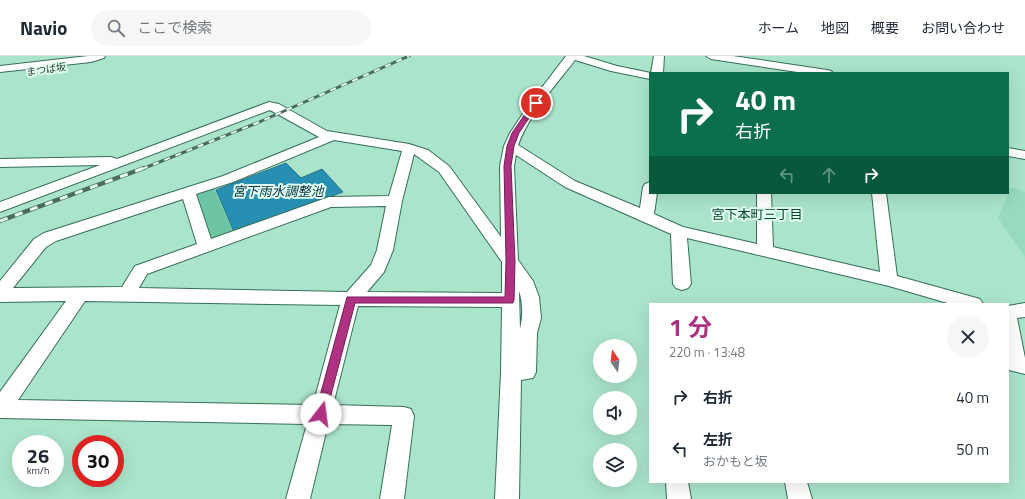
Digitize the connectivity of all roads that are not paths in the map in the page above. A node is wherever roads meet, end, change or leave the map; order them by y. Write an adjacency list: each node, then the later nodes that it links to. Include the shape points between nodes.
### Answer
1 (572, 56): 11 (street); 13 (street, via 536,103 516,133)
2 (659, 56): 8 (street)
3 (711, 56): 6 (street)
4 (789, 56): 6 (street)
5 (95, 58): 7 (street); 10 (street, まつば坂, via 72,65)
6 (791, 68): 9 (street)
7 (0, 69)
8 (657, 72)
9 (820, 72)
10 (0, 74)
11 (649, 76)
12 (332, 136): 14 (street); 17 (street, via 323,134 269,106); 19 (street, via 228,180)
13 (511, 146): 25 (street, via 570,184); 29 (street, via 507,166)
14 (409, 148): 23 (street); 29 (street, via 423,153 444,169)
15 (1009, 152): 16 (street)
16 (1025, 154)
17 (125, 161): 18 (street); 24 (street)
18 (0, 163)
19 (188, 193): 27 (street); 32 (street, via 44,240)
20 (649, 194): 25 (street)
21 (764, 194): 28 (street)
22 (879, 194): 30 (street)
23 (395, 201): 27 (street, via 329,202); 35 (street, via 385,250 378,268)
24 (0, 207)
25 (646, 218): 26 (street)
26 (679, 231): 28 (street); 31 (street)
27 (206, 246): 33 (street, via 141,270)
28 (765, 251): 30 (street)
29 (510, 261): 36 (street); 42 (street, via 524,281 530,298 532,318 528,333 526,372)
30 (889, 280): 37 (street)
31 (682, 284)
32 (0, 294): 34 (street)
33 (127, 294): 34 (street); 35 (street)
34 (80, 295): 43 (street)
35 (351, 299): 36 (street); 44 (street)
36 (510, 300): 42 (street)
37 (970, 303)
38 (1025, 310): 39 (street)
39 (1009, 315)
40 (1009, 321): 41 (street, via 1016,364)
41 (1025, 366)
42 (511, 372): 49 (street)
43 (0, 409): 44 (street)
44 (321, 414): 47 (street); 48 (street, via 404,416)
45 (677, 483): 50 (street)
46 (796, 483): 51 (street)
47 (298, 499)
48 (392, 499)
49 (507, 499)
50 (679, 499)
51 (800, 499)

